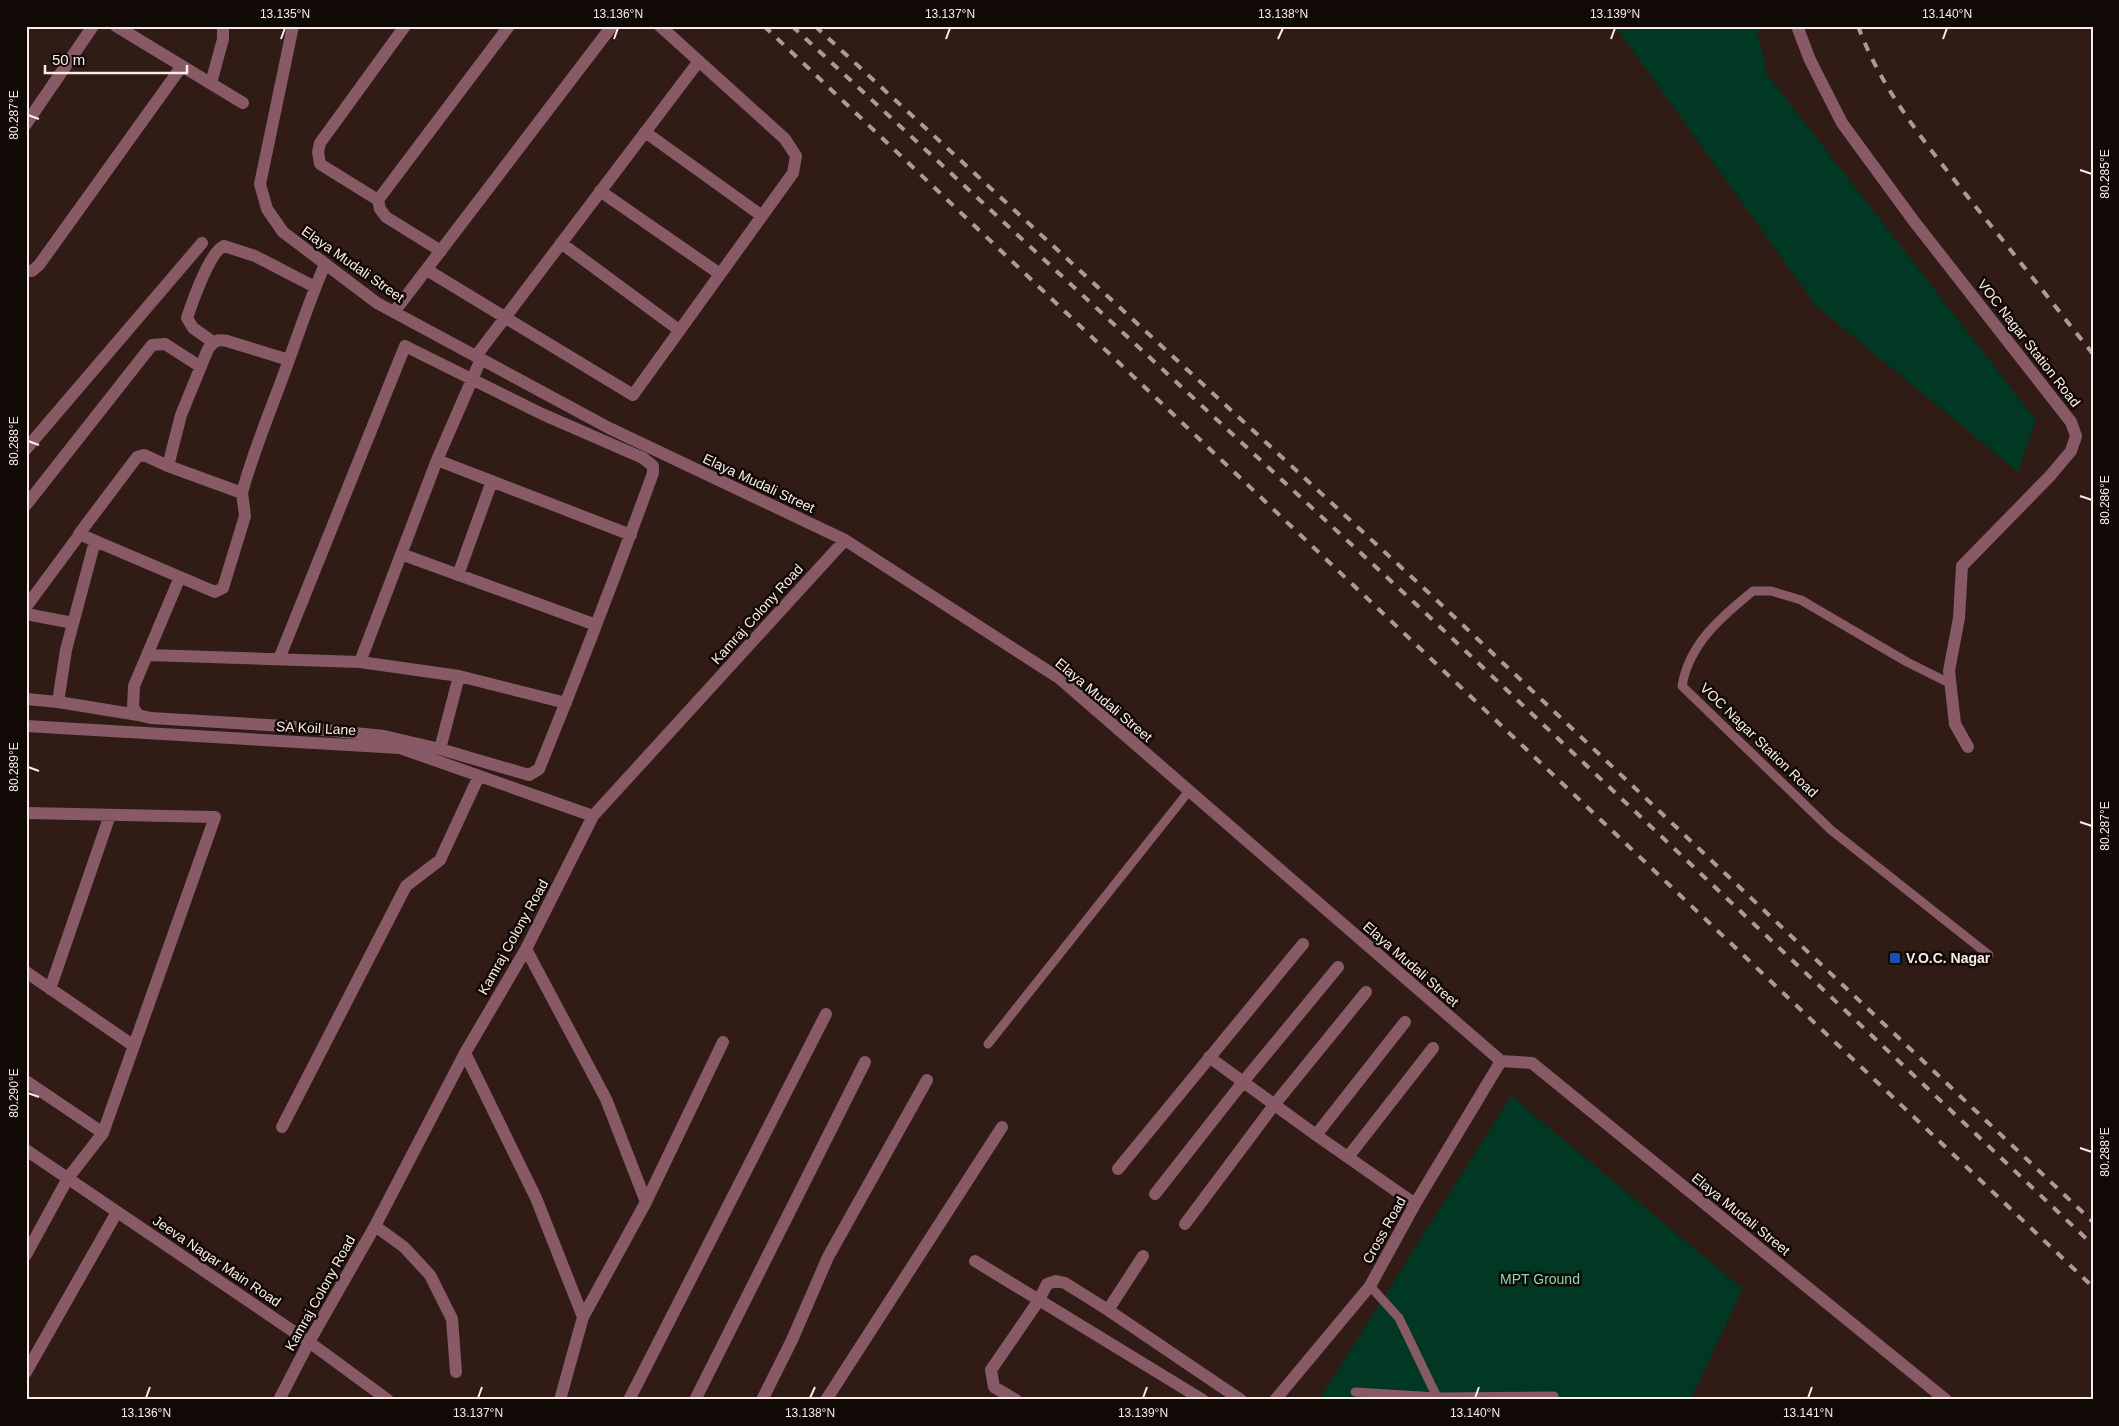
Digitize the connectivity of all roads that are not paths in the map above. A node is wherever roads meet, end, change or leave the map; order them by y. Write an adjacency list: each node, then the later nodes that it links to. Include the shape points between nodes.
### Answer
1 (93, 26): 14 (street)
2 (116, 26): 11 (street)
3 (223, 26): 12 (street, via 223,39)
4 (293, 26): 22 (street, Elaya Mudali Street, via 260,184 267,210 283,232)
5 (405, 26): 17 (street, via 320,143 318,152 320,164)
6 (508, 26): 17 (street)
7 (612, 26): 21 (street)
8 (660, 26): 10 (street)
9 (1797, 26): 56 (street, VOC Nagar Station Road, via 1810,60 1842,123 2071,422 2076,436 2071,451 2050,476 1962,566 1959,618 1949,670)
10 (699, 61): 15 (street); 18 (street, via 785,139 796,156 793,173)
11 (182, 66): 12 (street); 24 (street, via 39,265 32,271)
12 (211, 83): 13 (street)
13 (244, 103)
14 (26, 124)
15 (645, 132): 16 (street); 18 (street)
16 (600, 191): 20 (street); 25 (street)
17 (378, 200): 21 (street, via 386,217)
18 (762, 216): 25 (street)
19 (202, 242): 35 (street)
20 (561, 243): 28 (street); 29 (street)
21 (441, 251): 23 (street)
22 (325, 264): 26 (street); 27 (street, Elaya Mudali Street)
23 (427, 270): 27 (street); 28 (street)
24 (26, 271)
25 (720, 274): 29 (street)
26 (315, 287): 30 (street, via 255,256 224,246 220,248 187,318 193,328); 32 (street)
27 (394, 312): 31 (street, Elaya Mudali Street)
28 (505, 317): 29 (street, via 633,395); 31 (street)
29 (679, 330)
30 (213, 342): 32 (street, via 220,339); 33 (street)
31 (478, 358): 34 (street); 43 (street, Elaya Mudali Street, via 609,428)
32 (289, 360): 39 (street)
33 (201, 367): 37 (street, via 181,415); 40 (street, via 165,344 152,345)
34 (472, 380): 36 (street); 42 (street, via 650,462 653,473); 53 (street, via 404,346)
35 (26, 449)
36 (437, 460): 38 (street); 45 (street)
37 (168, 466): 39 (street); 41 (street, via 144,455 137,457)
38 (492, 481): 42 (street); 46 (street)
39 (242, 493): 47 (street, via 245,516 223,588 215,592)
40 (26, 505)
41 (80, 534): 44 (street); 48 (street)
42 (630, 535): 51 (street)
43 (845, 540): 65 (street, Elaya Mudali Street, via 1059,678); 68 (street, Kamraj Colony Road)
44 (95, 541): 47 (street); 50 (street)
45 (401, 554): 46 (street); 54 (street)
46 (458, 575): 51 (street)
47 (180, 577): 52 (street)
48 (26, 607)
49 (26, 614): 50 (street)
50 (73, 623): 58 (street)
51 (596, 625): 59 (street)
52 (148, 654): 53 (street); 60 (street, via 134,686 132,707)
53 (278, 659): 54 (street)
54 (360, 662): 55 (street)
55 (459, 676): 59 (street); 63 (street)
56 (1951, 684): 62 (street, VOC Nagar Station Road, via 1955,724); 71 (lane, VOC Nagar Station Road, via 1906,662 1801,600 1771,591 1753,591 1698,643 1684,673 1682,686 1831,830)
57 (26, 699): 58 (street)
58 (58, 702): 60 (street)
59 (566, 703): 63 (street, via 535,773)
60 (138, 715): 63 (street, via 384,736)
61 (26, 726): 64 (street, SA Koil Lane, via 400,748)
62 (1968, 747)
63 (440, 748)
64 (479, 776): 68 (street, SA Koil Lane); 90 (street, via 440,860 406,886)
65 (1189, 791): 79 (lane); 84 (street, Elaya Mudali Street)
66 (26, 813): 67 (street)
67 (110, 815): 74 (street); 80 (street, via 215,817)
68 (593, 816): 70 (street, Kamraj Colony Road)
69 (1303, 944): 83 (street)
70 (526, 949): 82 (street, Kamraj Colony Road); 99 (street, via 606,1099)
71 (1989, 955)
72 (1338, 967): 88 (street)
73 (26, 972): 74 (street)
74 (50, 989): 80 (street)
75 (1366, 992): 89 (street)
76 (826, 1014): 121 (street)
77 (1405, 1022): 93 (street)
78 (723, 1042): 99 (street)
79 (988, 1044)
80 (134, 1046): 92 (street)
81 (1432, 1048): 95 (street)
82 (465, 1053): 103 (street, Kamraj Colony Road); 110 (street, via 536,1198)
83 (1209, 1057): 88 (street); 96 (street)
84 (1501, 1061): 100 (street, Cross Road); 129 (street, Elaya Mudali Street, via 1532,1063)
85 (865, 1062): 122 (street)
86 (927, 1080): 123 (street, via 828,1257)
87 (26, 1081): 92 (street)
88 (1243, 1082): 89 (street); 98 (street)
89 (1274, 1105): 93 (street); 102 (street)
90 (282, 1127)
91 (1002, 1127): 124 (street)
92 (103, 1133): 97 (street)
93 (1316, 1136): 95 (street)
94 (26, 1150): 97 (street, Jeeva Nagar Main Road)
95 (1348, 1158): 100 (street)
96 (1118, 1170)
97 (68, 1178): 101 (street, Jeeva Nagar Main Road); 104 (street)
98 (1155, 1194)
99 (646, 1202): 110 (street)
100 (1415, 1204): 107 (street, Cross Road)
101 (117, 1212): 111 (street, Jeeva Nagar Main Road); 112 (street)
102 (1185, 1224)
103 (375, 1226): 111 (street, Kamraj Colony Road); 113 (street, via 404,1247 430,1275 452,1319)
104 (26, 1255)
105 (1143, 1256): 109 (street)
106 (975, 1261): 108 (street)
107 (1370, 1286): 117 (lane, via 1399,1318); 128 (street, Cross Road)
108 (1039, 1300): 109 (street, via 1047,1284 1056,1281 1065,1283); 125 (street, via 991,1370 994,1387); 126 (street)
109 (1108, 1310): 115 (street)
110 (583, 1316): 120 (street)
111 (309, 1342): 118 (street, Kamraj Colony Road); 119 (street, Jeeva Nagar Main Road)
112 (26, 1372)
113 (456, 1372)
114 (1355, 1392): 117 (lane)
115 (1225, 1396): 127 (street)
116 (1554, 1396): 117 (lane)
117 (1437, 1397)
118 (280, 1400)
119 (388, 1400)
120 (560, 1400)
121 (629, 1400)
122 (695, 1400)
123 (762, 1400)
124 (826, 1400)
125 (1016, 1400)
126 (1203, 1400)
127 (1241, 1400)
128 (1275, 1400)
129 (1946, 1400)

